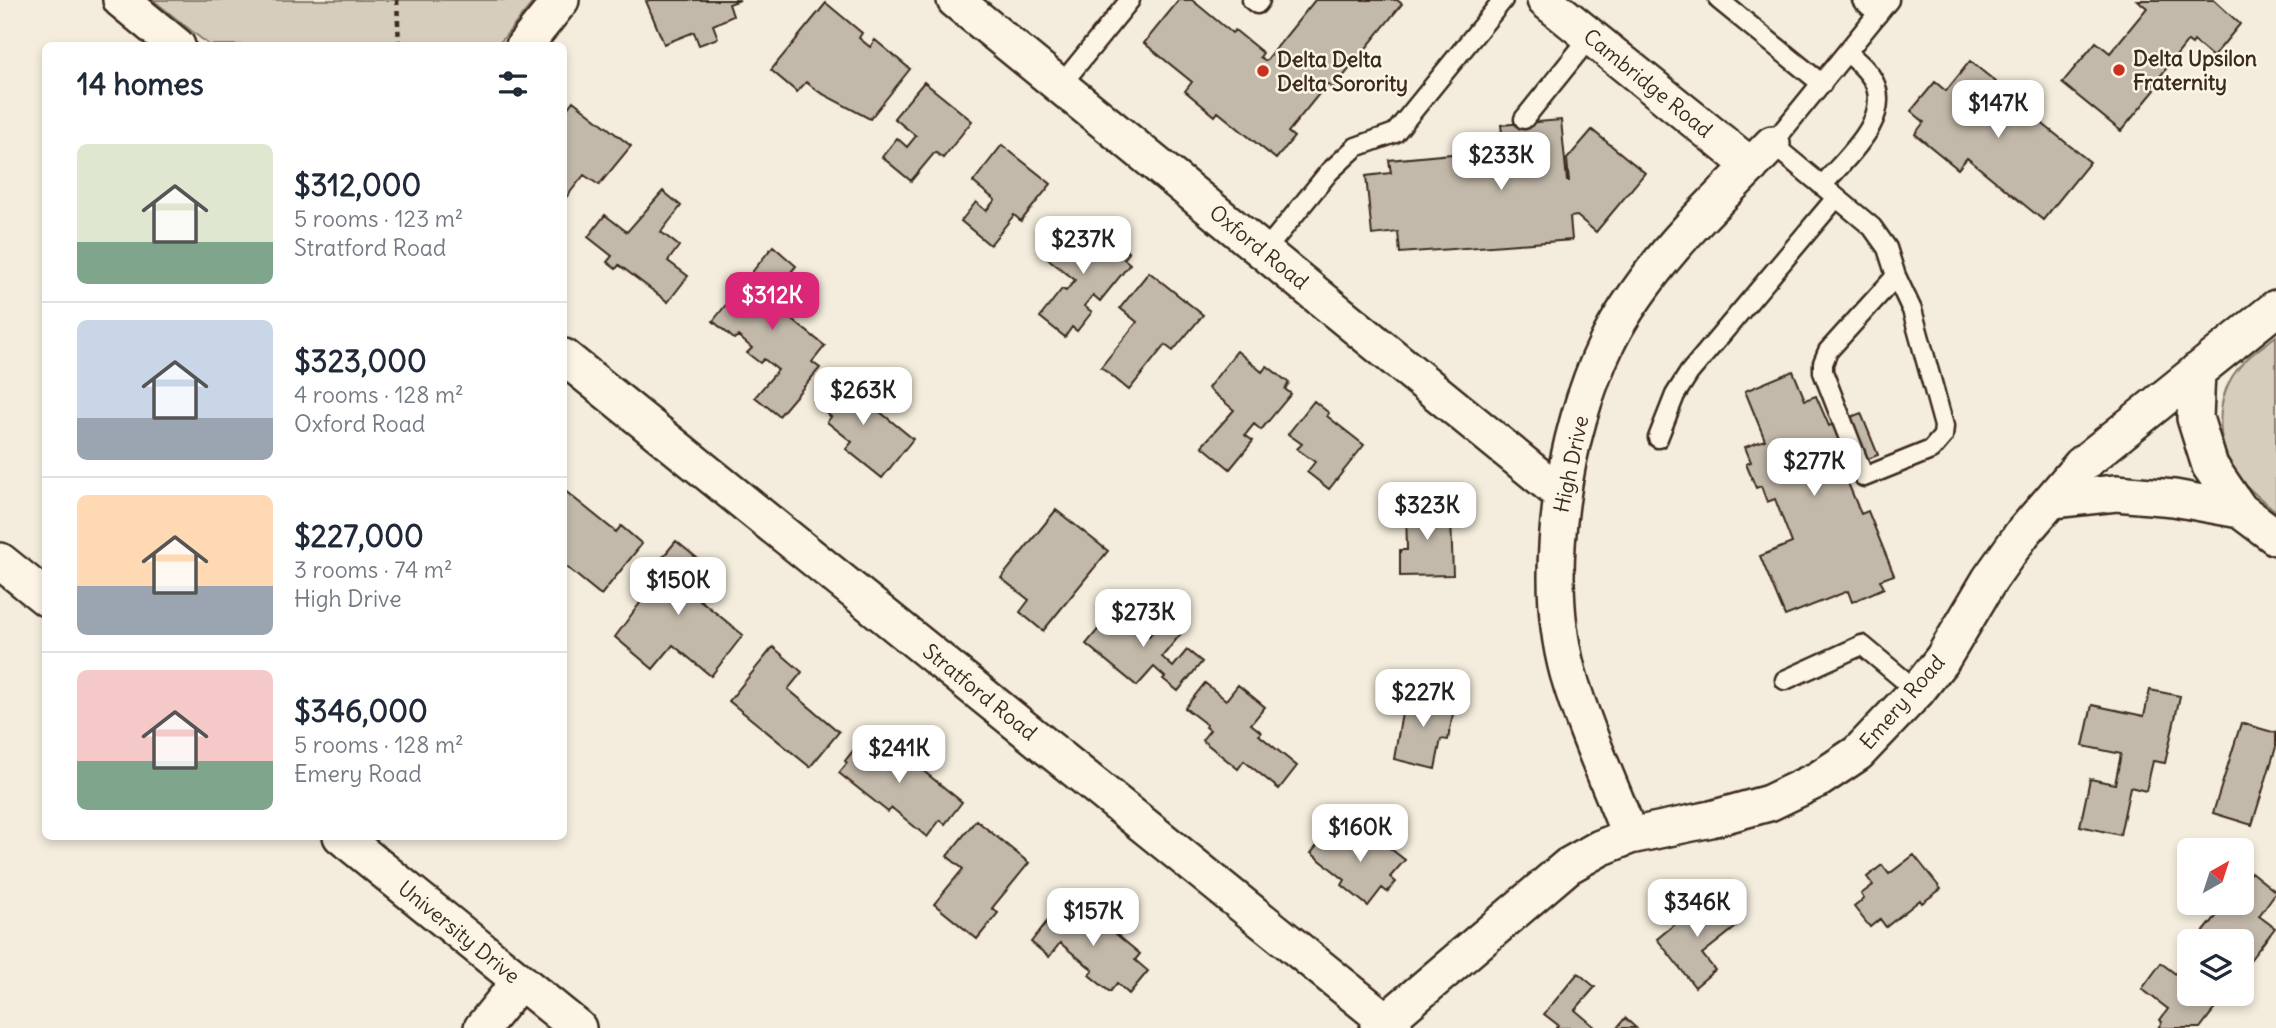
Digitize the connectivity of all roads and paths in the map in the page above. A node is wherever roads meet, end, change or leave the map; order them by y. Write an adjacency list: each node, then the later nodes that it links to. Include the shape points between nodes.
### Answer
1 (121, 0): 14 (street)
2 (397, 0): 15 (path)
3 (561, 0): 16 (street)
4 (955, 0): 19 (street, Oxford Road)
5 (1130, 0): 19 (lane)
6 (1252, 0): 7 (lane, via 1257,4)
7 (1260, 0)
8 (1503, 0): 24 (lane, via 1395,133 1356,147 1329,172)
9 (1545, 0): 13 (street, Cambridge Road)
10 (1719, 0): 18 (lane)
11 (1861, 0): 12 (lane)
12 (1884, 7): 17 (lane)
13 (1590, 37): 20 (lane); 21 (street, Cambridge Road)
14 (172, 42)
15 (399, 42)
16 (527, 42)
17 (1847, 52): 18 (lane); 22 (lane, via 1865,69 1879,98 1866,133)
18 (1822, 84): 21 (lane)
19 (1060, 86): 24 (street, Oxford Road)
20 (1524, 118)
21 (1761, 155): 22 (lane); 30 (street, High Drive, via 1669,252 1607,342 1571,444)
22 (1822, 186): 23 (lane)
23 (1836, 198): 25 (lane, via 1882,238); 29 (lane, via 1689,373)
24 (1264, 252): 30 (street, Oxford Road)
25 (1896, 276): 25 (lane, via 1828,351 1823,363 1864,477 1931,450 1944,426 1912,310)
26 (2276, 308): 28 (street, Emery Road)
27 (567, 358): 41 (street, Stratford Road)
28 (2197, 371): 31 (street, Emery Road, via 2081,465); 32 (street, via 2199,437 2210,466)
29 (1658, 438)
30 (1562, 495): 38 (street, High Drive, via 1558,609 1568,672)
31 (2053, 500): 32 (street, via 2116,493); 37 (street, Emery Road, via 2022,534)
32 (2240, 510): 33 (street)
33 (2276, 537)
34 (0, 561): 35 (street)
35 (42, 595)
36 (1785, 680): 37 (lane, via 1862,645)
37 (1917, 691): 38 (street, Emery Road, via 1858,753 1819,779 1769,803)
38 (1630, 836): 41 (street, Emery Road, via 1568,866)
39 (346, 840): 40 (street, University Drive)
40 (520, 981): 42 (street); 43 (street, University Drive)
41 (1387, 1026)
42 (482, 1028)
43 (578, 1028)

